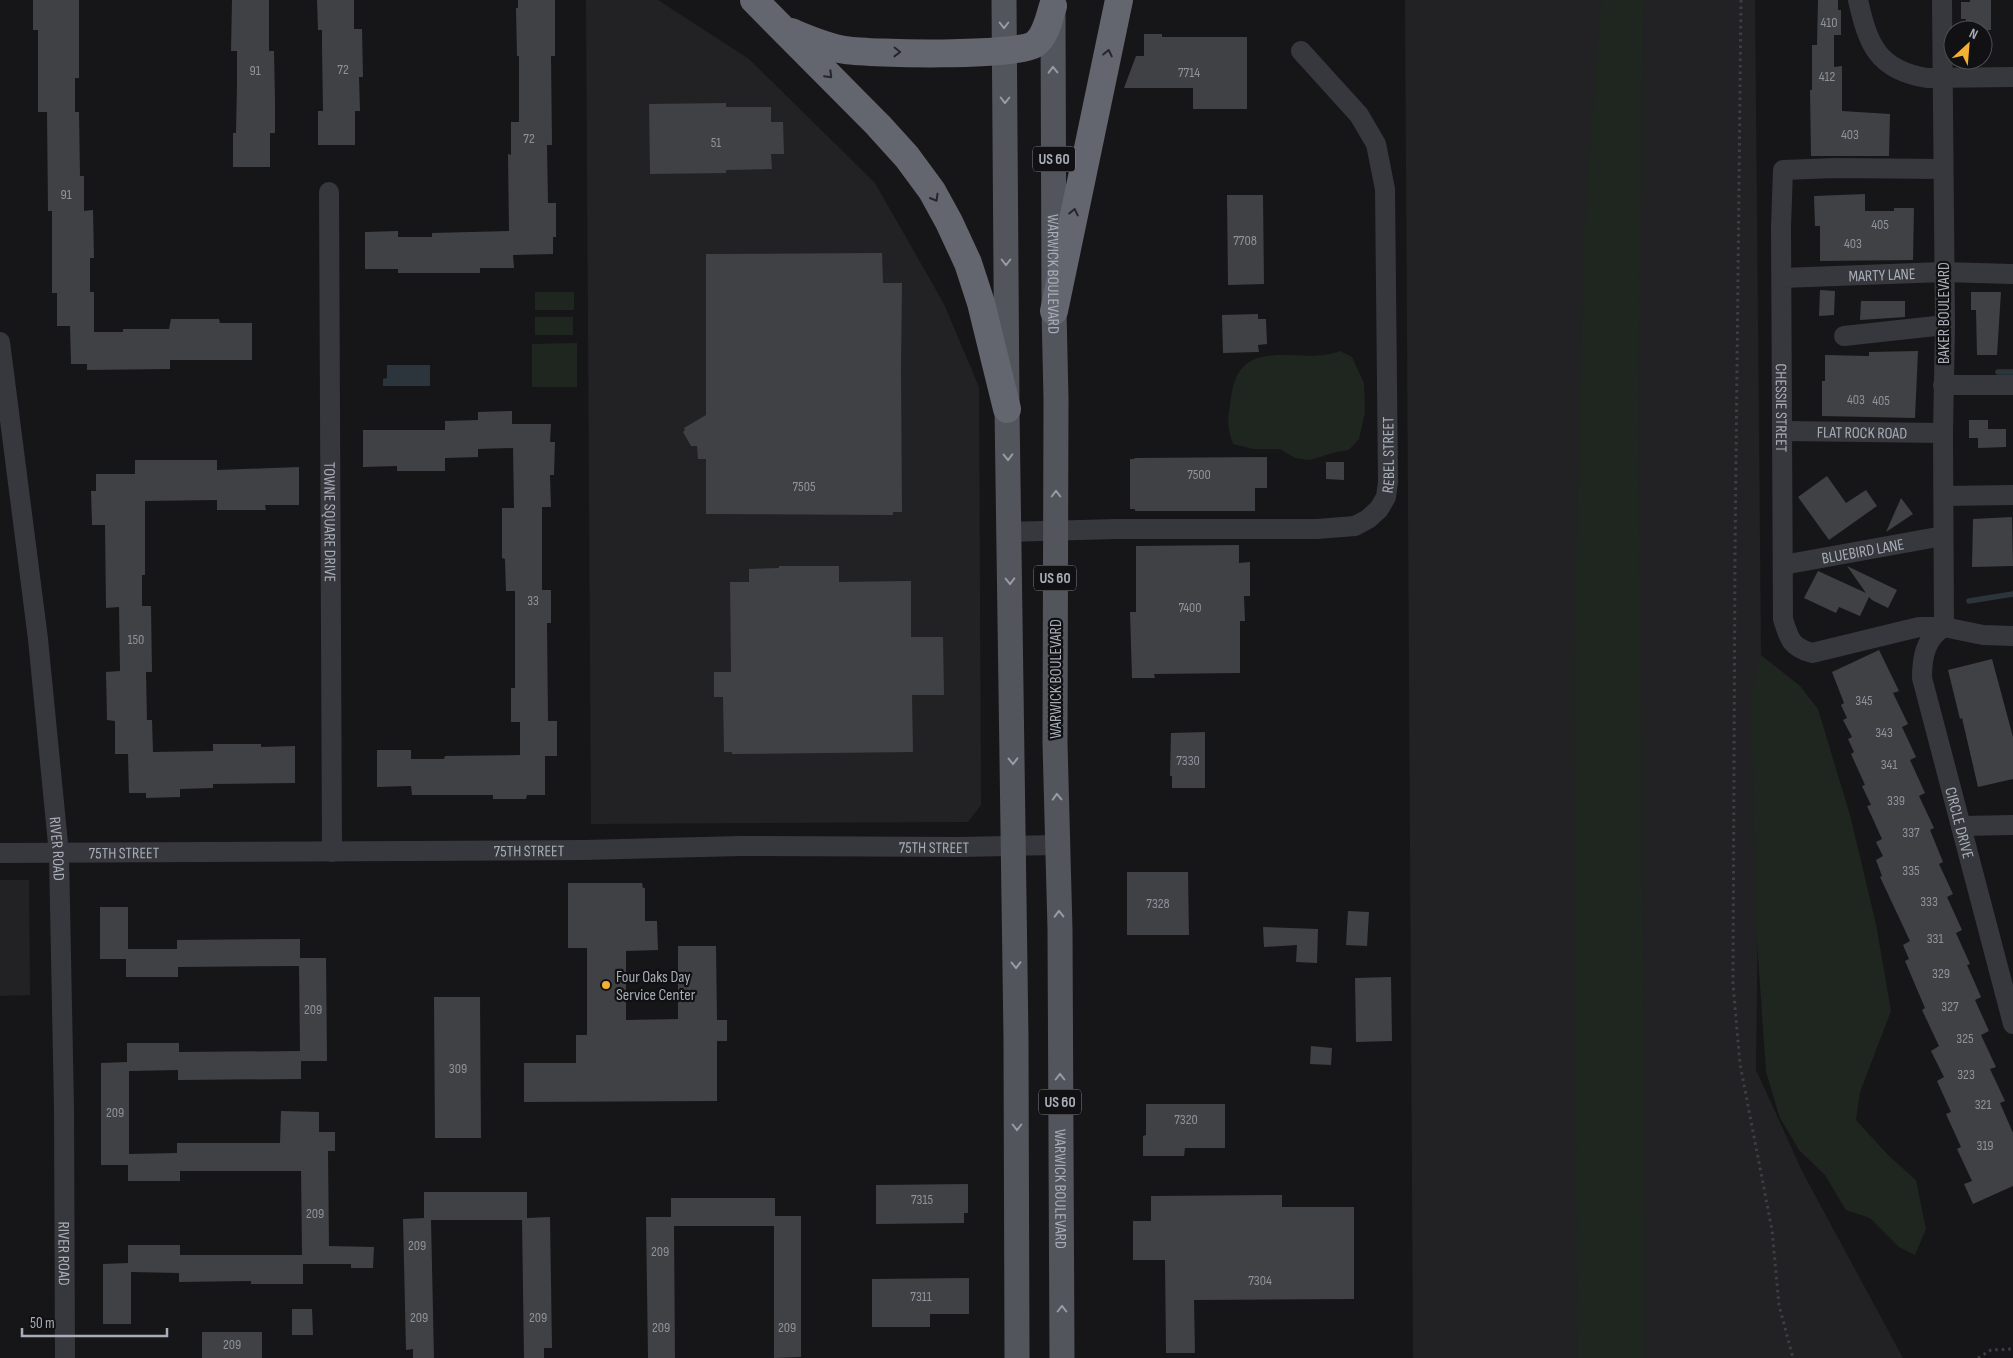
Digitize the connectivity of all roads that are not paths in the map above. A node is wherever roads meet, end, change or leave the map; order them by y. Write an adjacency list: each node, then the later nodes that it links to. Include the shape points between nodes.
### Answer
1 (754, 0): 7 (highway)
2 (1004, 0): 8 (main road, US 60, one-way to 8)
3 (1119, 0): 17 (highway, one-way to 3)
4 (1858, 0): 10 (street, via 1870,42 1883,59 1913,76)
5 (1942, 0): 10 (street, BAKER BOULEVARD)
6 (1053, 3): 8 (highway, via 1042,36 1036,43); 17 (main road, WARWICK BOULEVARD / US 60, one-way to 6)
7 (782, 28): 8 (highway, one-way to 8, via 844,50); 23 (highway, one-way to 23, via 907,157 932,192 968,263)
8 (1004, 51): 23 (main road, US 60, one-way to 23)
9 (1301, 51): 28 (street, REBEL STREET, via 1360,115 1376,144 1385,189 1388,482 1379,510 1355,526 1317,529)
10 (1942, 77): 11 (street); 12 (street, BAKER BOULEVARD)
11 (2013, 77)
12 (1943, 169): 14 (street, BAKER BOULEVARD); 16 (street, CHESSIE STREET, via 1783,170)
13 (329, 192): 38 (street, TOWNE SQUARE DRIVE)
14 (1943, 272): 15 (street, MARTY LANE); 16 (street, MARTY LANE); 18 (street, BAKER BOULEVARD)
15 (2013, 274)
16 (1782, 278): 24 (street, CHESSIE STREET)
17 (1054, 311): 28 (main road, WARWICK BOULEVARD / US 60, one-way to 17)
18 (1945, 325): 19 (street); 21 (street, BAKER BOULEVARD)
19 (1844, 336)
20 (0, 342): 40 (street, RIVER ROAD, via 38,639)
21 (1943, 385): 22 (street); 25 (street, BAKER BOULEVARD)
22 (2013, 385)
23 (1007, 409): 29 (main road, US 60, one-way to 29)
24 (1782, 431): 25 (street, FLAT ROCK ROAD); 31 (street, CHESSIE STREET)
25 (1943, 433): 27 (street, BAKER BOULEVARD)
26 (2013, 495): 27 (street)
27 (1944, 496): 30 (street, BAKER BOULEVARD)
28 (1056, 530): 29 (street, REBEL STREET); 36 (main road, WARWICK BOULEVARD / US 60, one-way to 28)
29 (1009, 532): 37 (main road, US 60, one-way to 37)
30 (1943, 536): 31 (street, BLUEBIRD LANE); 32 (street, BAKER BOULEVARD)
31 (1783, 565): 32 (street, CHESSIE STREET, via 1783,619 1793,645 1801,650 1812,653 1826,651 1904,629)
32 (1944, 627): 33 (street, CHESSIE STREET, via 1983,635); 35 (street, CIRCLE DRIVE, via 1936,632 1927,646 1922,678)
33 (2013, 636)
34 (2013, 825): 35 (street)
35 (1961, 826): 41 (street, CIRCLE DRIVE)
36 (1058, 845): 37 (street, 75TH STREET); 44 (main road, WARWICK BOULEVARD / US 60, one-way to 36)
37 (1014, 846): 38 (street, 75TH STREET); 43 (main road, US 60, one-way to 43)
38 (332, 852): 40 (street, 75TH STREET)
39 (0, 853): 40 (street, 75TH STREET)
40 (59, 854): 42 (street, RIVER ROAD)
41 (2012, 1016)
42 (65, 1358)
43 (1017, 1358)
44 (1062, 1358)

